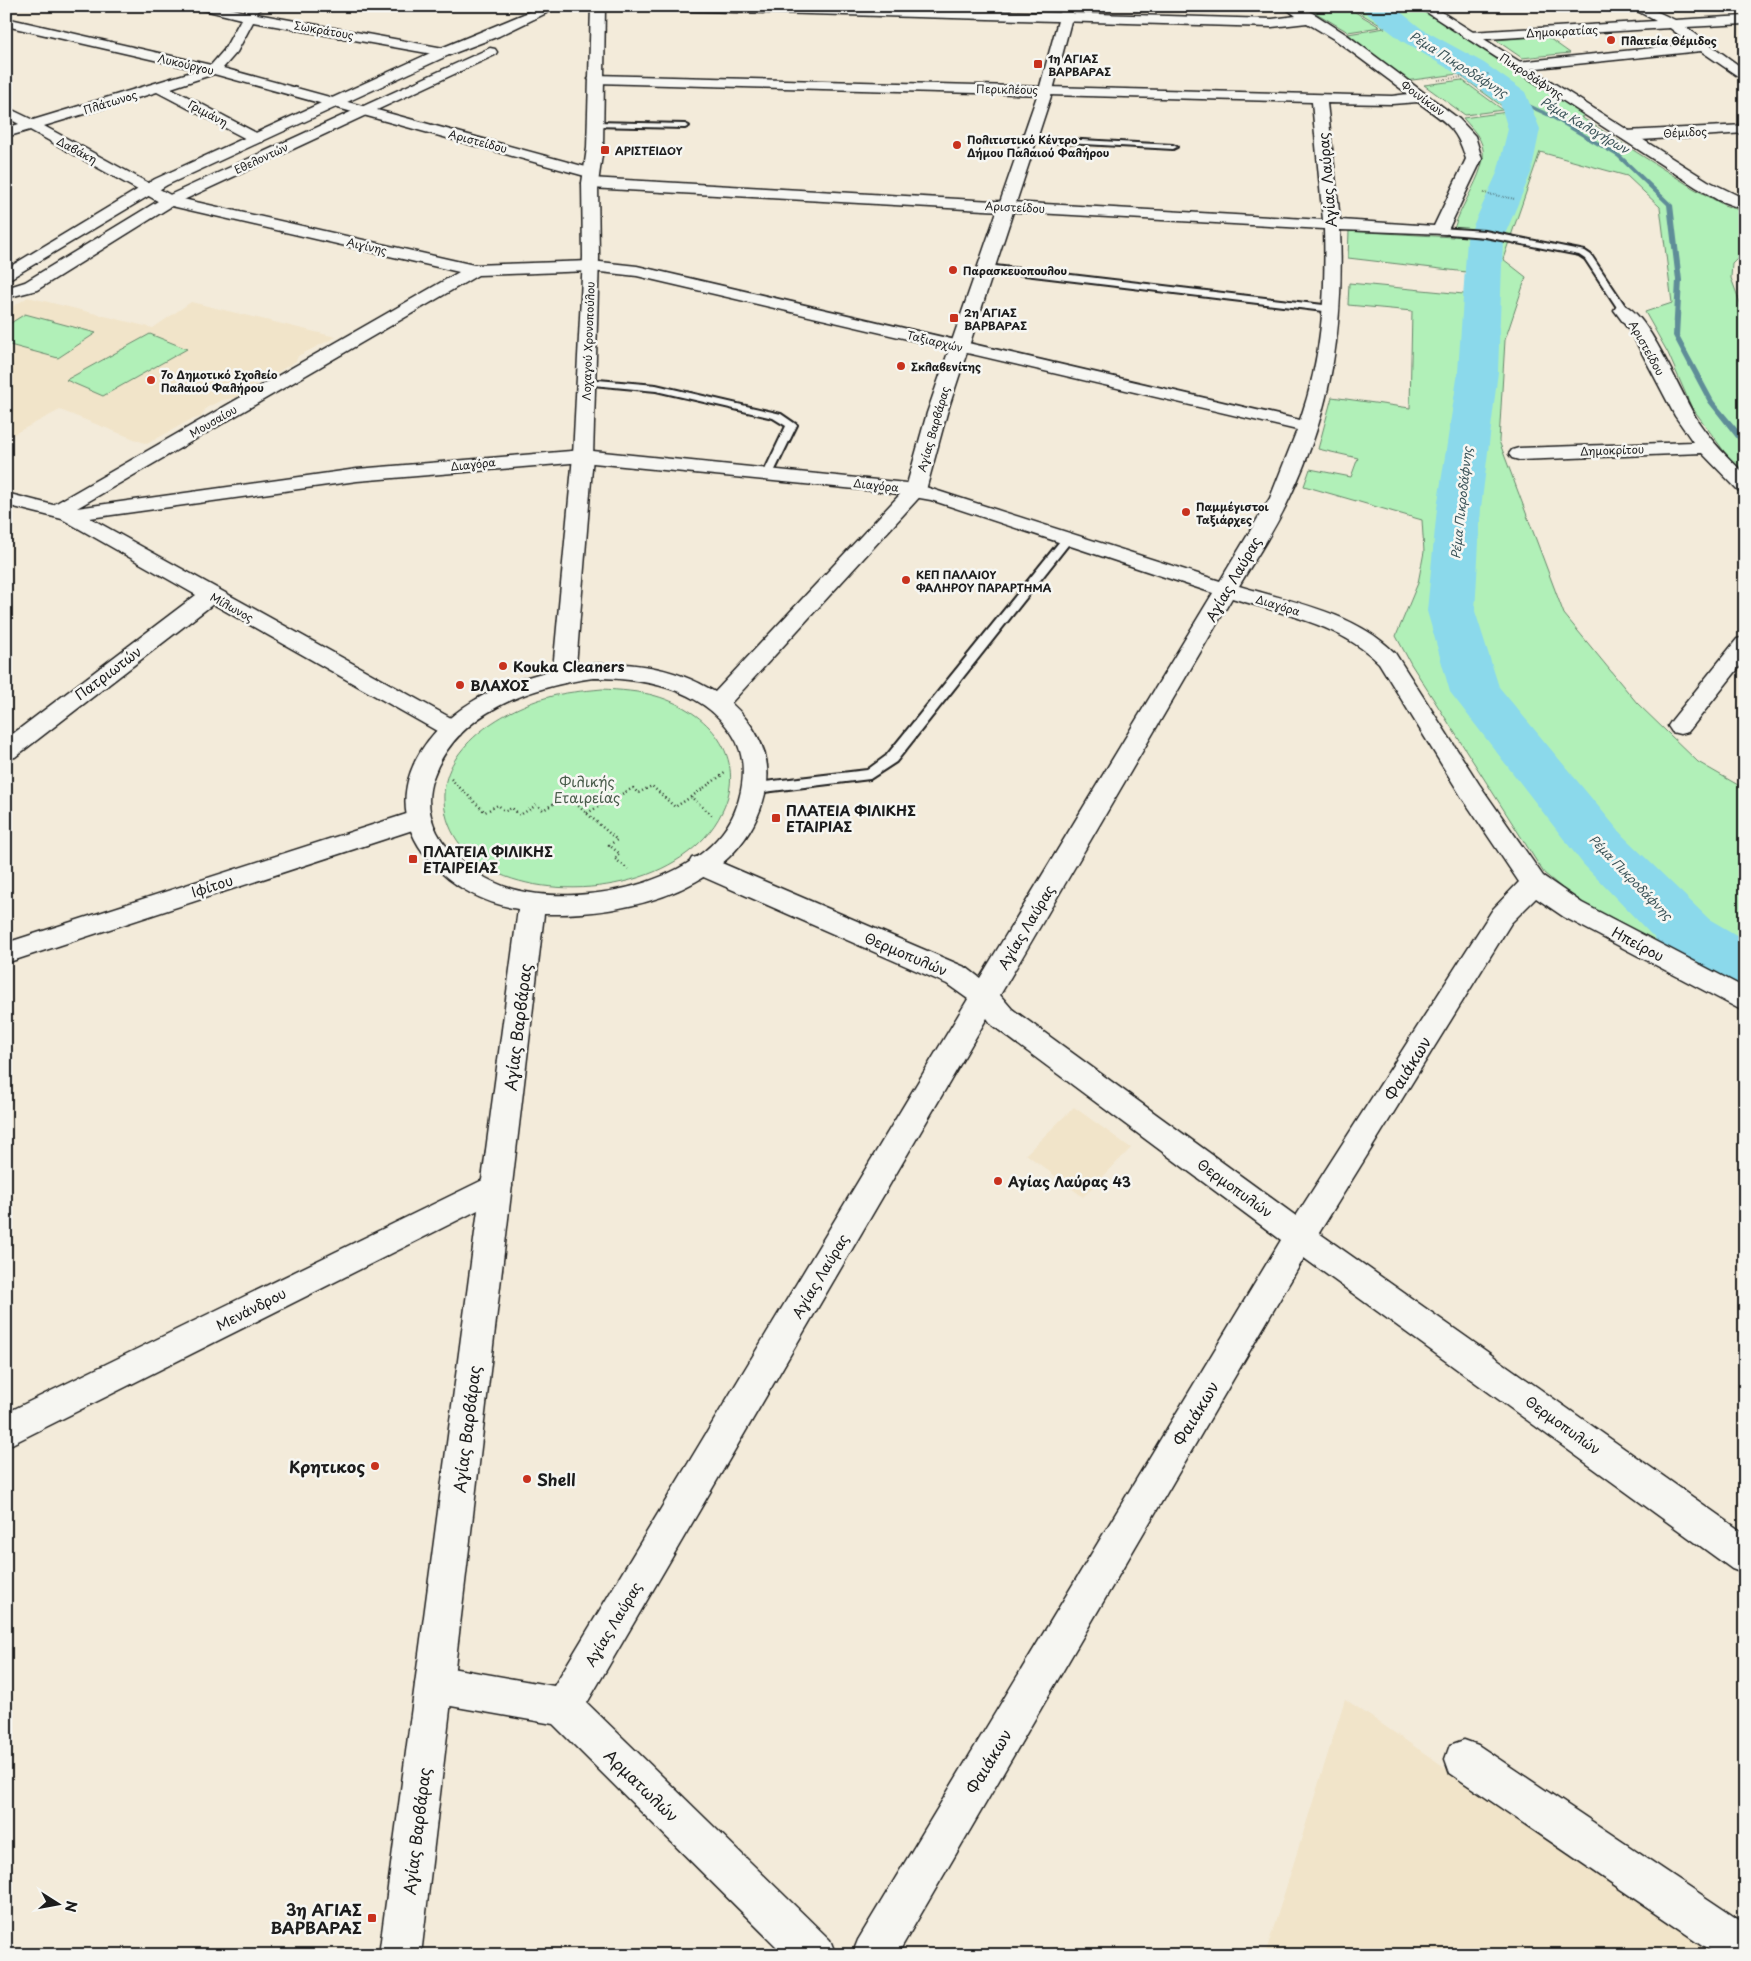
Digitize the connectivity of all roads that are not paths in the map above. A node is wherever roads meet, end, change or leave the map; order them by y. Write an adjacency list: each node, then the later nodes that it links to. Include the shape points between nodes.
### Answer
1 (270, 6): 10 (street)
2 (555, 6): 16 (street, Εθελοντών)
3 (598, 6): 23 (street, Λοχαγού Χρονοπούλου)
4 (666, 6): 9 (street)
5 (1289, 6): 12 (street, Φοινίκων)
6 (1423, 6): 17 (street, Πικροδάφνης)
7 (1634, 6): 15 (street)
8 (211, 7): 10 (street, Σωκράτους)
9 (917, 9): 11 (street)
10 (253, 10): 19 (street, Σωκράτους); 21 (street, via 230,52)
11 (1068, 11): 12 (street, via 1272,23); 25 (street, Αγίας Βαρβάρας)
12 (1311, 18): 26 (street, Φοινίκων)
13 (1745, 20): 15 (street, Δημοκρατίας)
14 (6, 22): 21 (street, Λυκούργου)
15 (1673, 24): 17 (street, Δημοκρατίας); 18 (street)
16 (494, 33): 19 (street, Εθελοντών); 29 (street, Εθελοντών, via 507,40 505,44)
17 (1470, 36): 20 (street, Πικροδάφνης)
18 (1702, 47): 20 (street); 22 (street)
19 (444, 52): 28 (street, Εθελοντών)
20 (1518, 66): 36 (street, Πικροδάφνης)
21 (214, 70): 24 (street, Πλάτωνος); 28 (street, Λυκούργου)
22 (1745, 77)
23 (595, 79): 25 (street, Περικλέους); 31 (street, Λοχαγού Χρονοπούλου)
24 (159, 87): 32 (street, Πλάτωνος); 37 (street, Γριμάνη)
25 (1046, 90): 27 (street, Περικλέους); 38 (street, Αγίας Βαρβάρας)
26 (1420, 97): 27 (street, Περικλέους, via 1392,100); 46 (street, Φοινίκων, via 1454,122 1468,136 1472,146 1474,160)
27 (1318, 98): 45 (street, Αγίας Λαύρας)
28 (334, 102): 29 (street, Λυκούργου); 37 (street, Εθελοντών)
29 (364, 110): 40 (street, Αριστείδου); 42 (street, Εθελοντών)
30 (6, 111): 32 (street, Δαβάκη)
31 (595, 124): 33 (lane); 40 (street, Λοχαγού Χρονοπούλου)
32 (32, 126): 35 (street, Πλάτωνος); 41 (street, Δαβάκη)
33 (686, 126)
34 (1745, 128): 36 (street, Θέμιδος)
35 (6, 133)
36 (1626, 136): 43 (street, Πικροδάφνης, via 1724,197)
37 (257, 139): 41 (street, Εθελοντών)
38 (1030, 139): 39 (lane); 44 (street, Αγίας Βαρβάρας)
39 (1173, 147)
40 (590, 178): 44 (street, Αριστείδου); 47 (street, Λοχαγού Χρονοπούλου)
41 (148, 189): 42 (street, Αιγίνης); 50 (street, Εθελοντών)
42 (169, 201): 49 (street, Αιγίνης); 51 (street, Εθελοντών, via 31,286)
43 (1745, 205)
44 (1007, 207): 45 (street, Αριστείδου); 48 (street, Αγίας Βαρβάρας)
45 (1332, 225): 46 (street, Αριστείδου); 52 (street, Αγίας Λαύρας)
46 (1440, 231): 53 (lane, Αριστείδου, via 1470,232 1586,255)
47 (591, 266): 49 (street, Αιγίνης); 54 (street, Ταξιαρχών, via 637,271); 55 (street, Λοχαγού Χρονοπούλου)
48 (987, 268): 52 (lane); 54 (street, Αγίας Βαρβάρας)
49 (474, 270): 64 (street, Μουσαίου)
50 (6, 276)
51 (6, 293)
52 (1332, 309): 56 (street, Αγίας Λαύρας, via 1327,355)
53 (1623, 310): 57 (street, Αριστείδου, via 1636,326 1686,418)
54 (958, 347): 56 (street, Ταξιαρχών); 62 (street, Αγίας Βαρβάρας)
55 (586, 382): 59 (street, Λοχαγού Χρονοπούλου); 60 (lane, via 656,388 777,416 792,425)
56 (1307, 428): 66 (street, Αγίας Λαύρας, via 1280,498)
57 (1706, 447): 58 (street, Δημοκρίτου); 61 (street, Αριστείδου)
58 (1518, 454)
59 (583, 456): 60 (street, Διαγόρα); 64 (street, Διαγόρα, via 357,475); 69 (street, Λοχαγού Χρονοπούλου)
60 (768, 474): 62 (street, Διαγόρα)
61 (1745, 486)
62 (916, 490): 65 (street, Διαγόρα); 70 (street, Αγίας Βαρβάρας)
63 (6, 499): 64 (street, Μίλωνος)
64 (62, 513): 67 (street, Μίλωνος)
65 (1068, 538): 66 (street, Διαγόρα); 74 (lane, via 891,759 870,774)
66 (1227, 590): 77 (street, Διαγόρα, via 1333,622 1372,643 1387,658 1470,790); 80 (street, Αγίας Λαύρας)
67 (210, 594): 72 (street, Μίλωνος); 73 (street, Πατριωτών)
68 (1745, 644): 71 (street)
69 (564, 674): 70 (street, via 622,671 650,675 676,681); 72 (street, via 522,686 491,701)
70 (718, 703): 74 (street, via 746,734 754,752)
71 (1680, 726)
72 (452, 729): 75 (street, via 429,758 420,778)
73 (6, 751)
74 (756, 788): 76 (street, via 748,811 734,834)
75 (419, 819): 78 (street, via 424,836 447,867 484,890); 79 (street, Ιφίτου)
76 (701, 865): 78 (street, via 653,890 624,899 562,906); 80 (street, Θερμοπυλών, via 957,976)
77 (1534, 883): 81 (street, Ηπείρου, via 1573,910); 83 (street, Φαιάκων, via 1502,916)
78 (532, 904): 82 (street, Αγίας Βαρβάρας)
79 (6, 953)
80 (985, 996): 83 (street, Θερμοπυλών, via 1002,1017); 87 (street, Αγίας Λαύρας)
81 (1745, 1001)
82 (497, 1186): 84 (street, Μενάνδρου); 86 (street, Αγίας Βαρβάρας)
83 (1300, 1236): 85 (street, Θερμοπυλών); 92 (street, Φαιάκων)
84 (6, 1431)
85 (1745, 1556)
86 (434, 1684): 87 (street); 90 (street, Αγίας Βαρβάρας)
87 (563, 1708): 91 (street, Αρματωλών)
88 (1464, 1759): 89 (street)
89 (1745, 1949)
90 (400, 1955)
91 (815, 1955)
92 (873, 1955)

